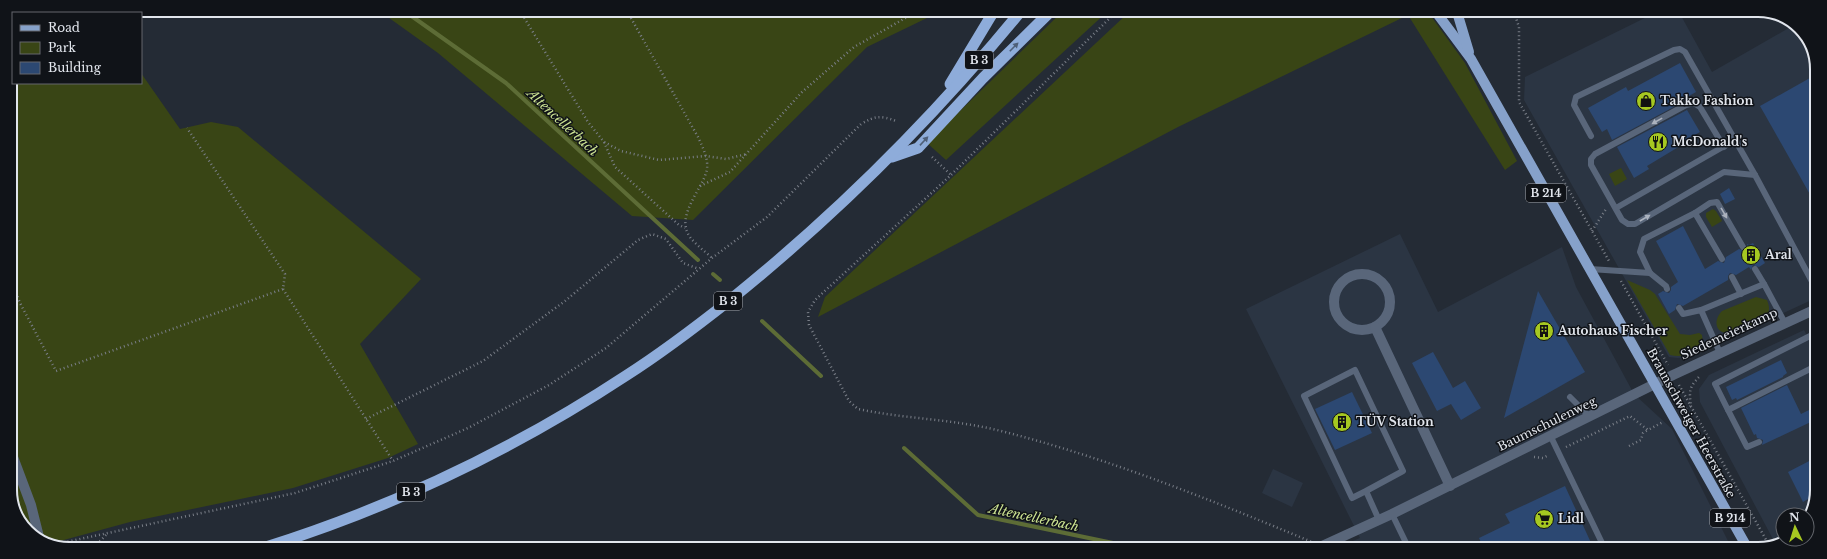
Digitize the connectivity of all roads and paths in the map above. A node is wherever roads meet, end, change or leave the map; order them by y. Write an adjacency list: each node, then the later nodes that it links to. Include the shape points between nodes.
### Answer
1 (524, 17): 17 (path, via 588,122)
2 (630, 17): 20 (path, via 698,137)
3 (907, 17): 19 (path, via 854,47 802,92)
4 (990, 17): 12 (highway)
5 (1016, 17): 12 (highway, B 3)
6 (1045, 17): 22 (highway, one-way to 6, via 918,148 983,78)
7 (1111, 17): 23 (path)
8 (1440, 17): 11 (main road, B 214)
9 (1458, 17): 11 (main road, B 214)
10 (1516, 17): 30 (path, via 1519,26 1519,102)
11 (1471, 59): 35 (main road, Braunschweiger Heerstraße / B 214)
12 (937, 107): 22 (highway, B 3)
13 (896, 121): 32 (path, via 873,117 861,124 766,217)
14 (187, 128): 42 (path, via 285,274)
15 (1591, 136): 16 (lane, via 1574,105 1576,97 1680,49 1685,52)
16 (1735, 140): 18 (lane); 24 (lane)
17 (604, 142): 20 (path, via 622,151 659,160); 29 (path, via 615,167)
18 (1724, 147): 26 (lane, one-way to 26, via 1700,107 1694,103 1686,105 1595,154 1591,164); 27 (lane)
19 (746, 154): 20 (path, via 726,159); 25 (path, via 730,172)
20 (706, 156): 25 (path, via 706,172)
21 (932, 156): 23 (path)
22 (890, 157): 80 (highway, B 3, via 844,202 763,273 704,320 623,378 568,413 435,481 354,516)
23 (951, 175): 81 (path, via 815,300 808,312 809,325 849,401 858,409 1000,431 1102,460)
24 (1755, 175): 27 (lane, one-way to 24, via 1622,220 1628,224 1635,224 1724,172); 40 (lane)
25 (699, 187): 29 (path, via 688,210)
26 (1608, 195): 27 (lane); 30 (path, via 1608,207)
27 (1616, 208)
28 (1695, 213): 31 (lane, one-way to 31, via 1710,203 1717,202); 33 (lane); 38 (lane, via 1644,239 1640,252)
29 (685, 228): 32 (path, via 692,239)
30 (1592, 231): 37 (path)
31 (1743, 247)
32 (712, 258): 34 (path)
33 (1722, 259)
34 (699, 269): 62 (path, via 683,263 666,239 652,234 638,240 565,302 483,361); 69 (path, via 606,348 550,385 468,428)
35 (1590, 269): 37 (lane); 56 (main road, Braunschweiger Heerstraße / B 214)
36 (1756, 269): 41 (lane)
37 (1615, 271): 38 (lane); 54 (path)
38 (1650, 273): 43 (lane)
39 (1732, 277): 44 (lane)
40 (1810, 278)
41 (1764, 284): 44 (lane); 49 (lane)
42 (283, 289): 45 (path, via 56,371); 62 (path)
43 (1667, 289)
44 (1741, 294): 47 (lane)
45 (17, 296)
46 (1680, 308): 47 (lane, via 1683,314)
47 (1701, 310): 52 (lane)
48 (1810, 314): 49 (street, Siedemeierkamp)
49 (1785, 323): 52 (street, Siedemeierkamp)
50 (1375, 327): 50 (street, via 1381,323 1389,310 1390,296 1387,289 1383,283 1370,275 1363,273 1349,276 1335,293 1333,300 1337,315 1346,326 1353,329); 71 (street)
51 (1810, 337): 59 (lane, via 1715,384)
52 (1720, 353): 54 (street, Siedemeierkamp)
53 (1810, 369): 59 (lane)
54 (1673, 375): 56 (street, Siedemeierkamp); 58 (path)
55 (1701, 375): 58 (path, via 1689,393)
56 (1655, 385): 60 (main road, Braunschweiger Heerstraße / B 214); 61 (street, Baumschulenweg)
57 (1570, 397): 61 (lane)
58 (1691, 406): 60 (path); 77 (path)
59 (1728, 410): 65 (lane, via 1746,447)
60 (1673, 416): 63 (path); 85 (main road, Braunschweiger Heerstraße / B 214)
61 (1590, 417): 64 (street, Baumschulenweg)
62 (366, 419): 69 (path)
63 (1648, 430): 66 (path, via 1643,433 1641,440); 67 (path, via 1630,416)
64 (1551, 437): 67 (lane); 71 (street, Baumschulenweg)
65 (1759, 442)
66 (1629, 446)
67 (1558, 451): 68 (path, via 1543,458); 84 (lane)
68 (1531, 456)
69 (393, 461): 76 (path, via 295,492)
70 (17, 468): 75 (street)
71 (1450, 486): 73 (street, Baumschulenweg)
72 (1366, 491): 72 (lane, via 1352,498 1304,396 1354,370 1403,471); 74 (lane)
73 (1392, 514): 74 (street, Baumschulenweg); 83 (lane)
74 (1379, 520): 82 (street, Baumschulenweg)
75 (37, 530)
76 (108, 533): 78 (path); 79 (path)
77 (1767, 541)
78 (66, 542)
79 (99, 542)
80 (280, 542)
81 (1312, 542)
82 (1331, 542)
83 (1406, 542)
84 (1602, 542)
85 (1744, 542)

